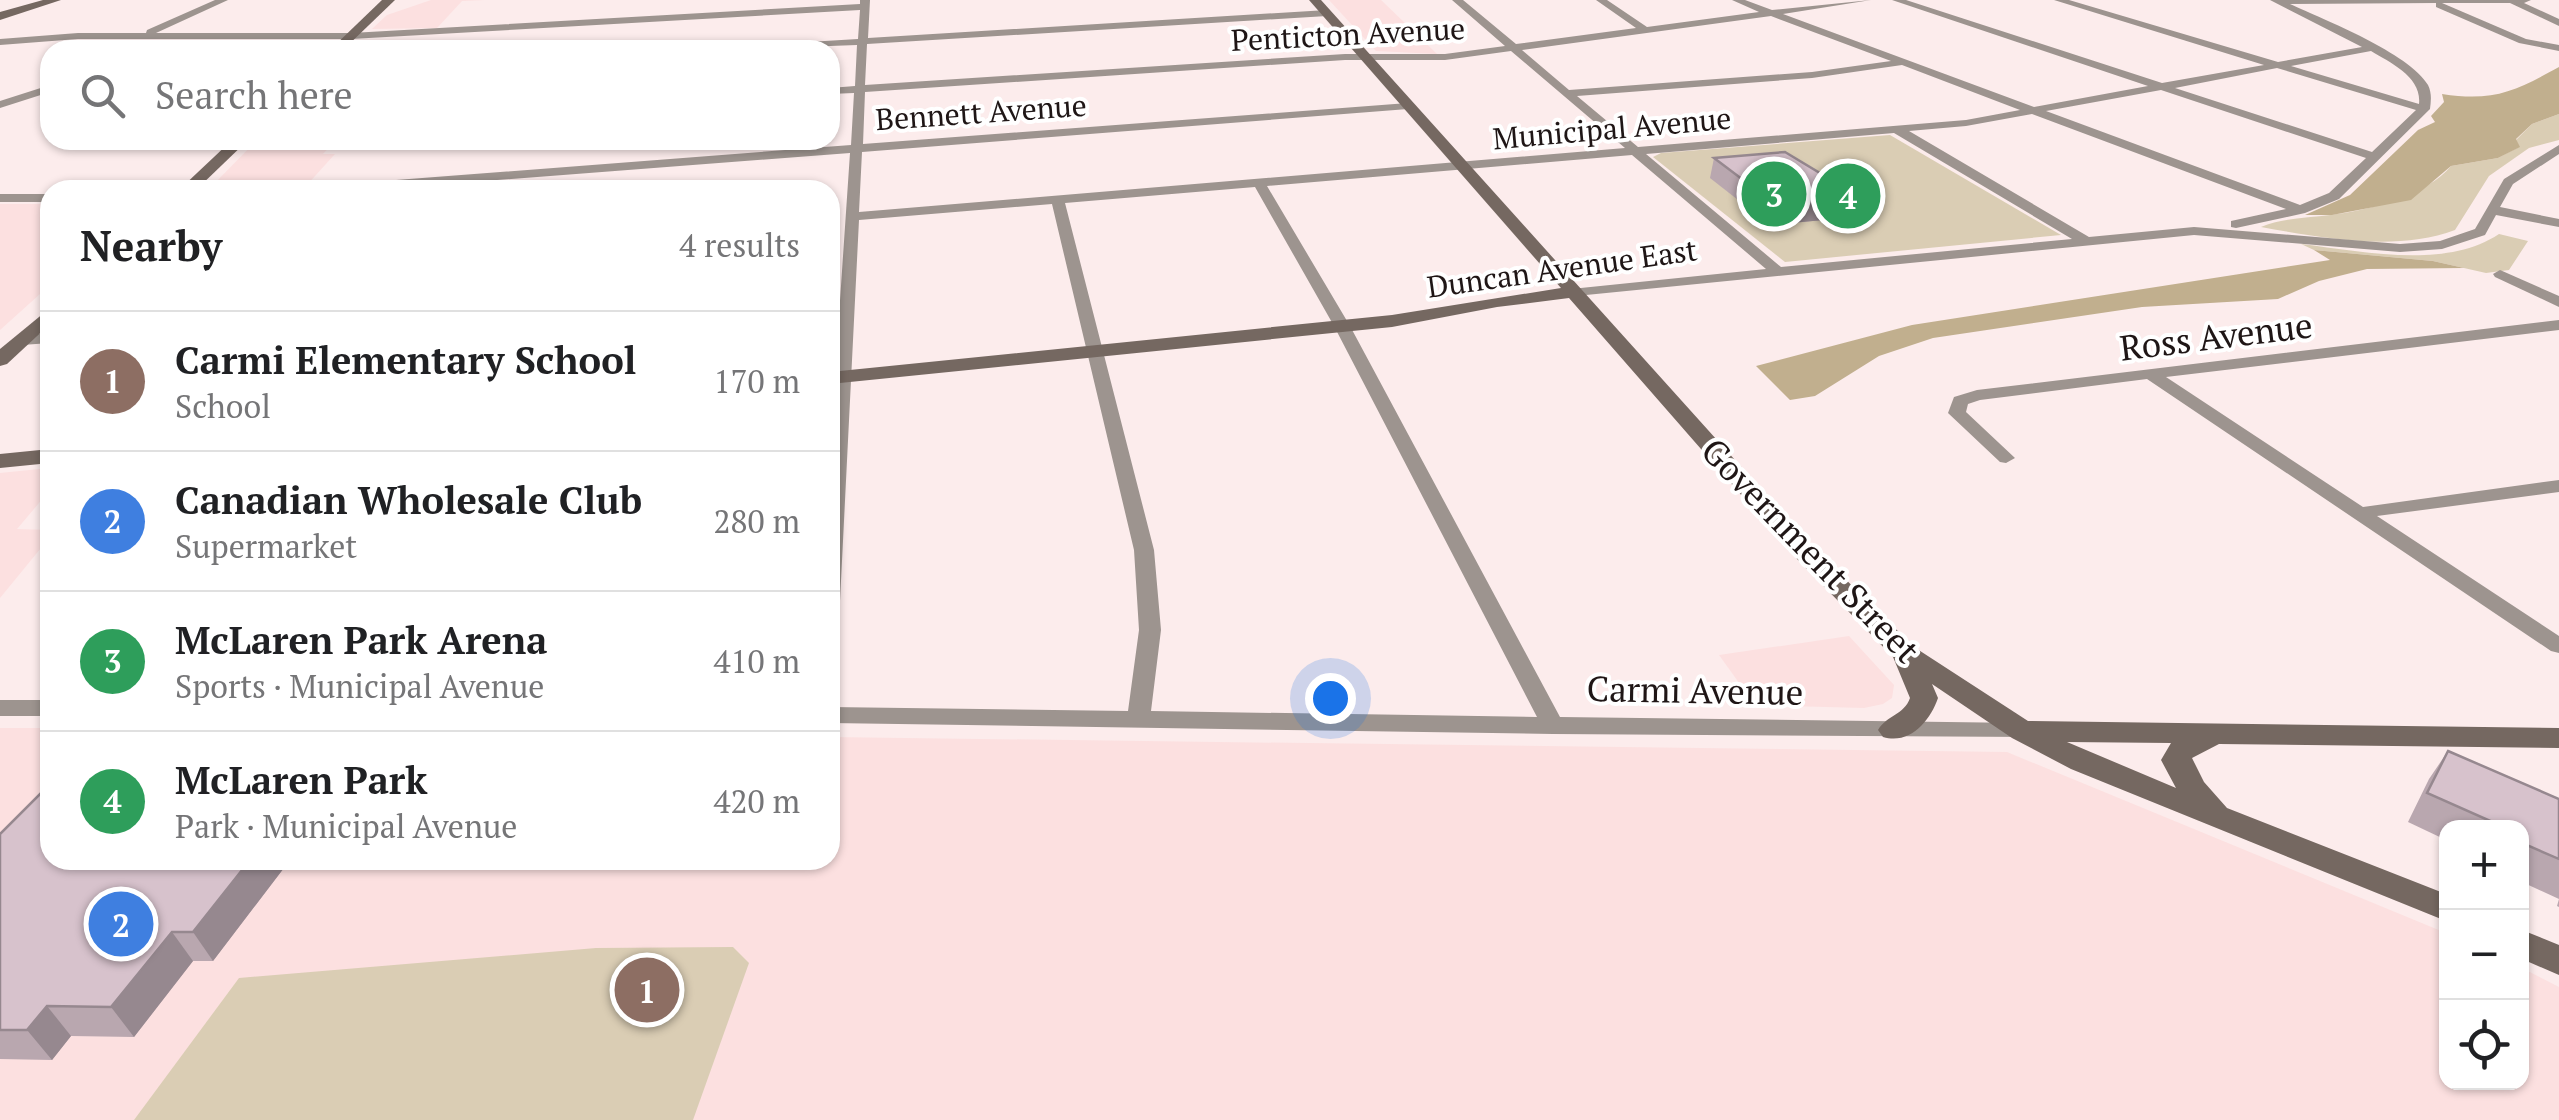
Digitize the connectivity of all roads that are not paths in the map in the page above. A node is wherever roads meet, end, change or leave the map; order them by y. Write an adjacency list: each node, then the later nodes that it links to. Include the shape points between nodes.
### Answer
1 (223, 0): 21 (street)
2 (389, 0): 23 (street)
3 (1315, 0): 16 (street, Government Street)
4 (1457, 0): 31 (street)
5 (1601, 0): 20 (street)
6 (1737, 0): 17 (street)
7 (1866, 0): 17 (street, Penticton Avenue)
8 (1897, 0): 37 (street)
9 (2059, 0): 36 (street)
10 (2276, 0): 14 (street); 32 (street)
11 (2512, 0): 12 (street); 14 (street); 19 (street)
12 (2526, 0)
13 (48, 2): 18 (street)
14 (2430, 2): 33 (street)
15 (865, 3): 23 (street); 29 (street)
16 (1327, 13): 29 (street); 34 (street, Government Street)
17 (1772, 13): 20 (street, Penticton Avenue); 35 (street)
18 (0, 16)
19 (2559, 23)
20 (1645, 30): 31 (street, Penticton Avenue)
21 (139, 36): 22 (street); 25 (street)
22 (164, 36): 23 (street); 26 (street)
23 (351, 36): 27 (street)
24 (40, 40): 28 (street)
25 (46, 40)
26 (156, 40)
27 (347, 40)
28 (0, 42)
29 (862, 42): 30 (street); 38 (street)
30 (840, 43)
31 (1513, 48): 34 (street, Penticton Avenue); 41 (street)
32 (2371, 48): 36 (street, Municipal Avenue); 44 (street, via 2417,78 2427,98)
33 (2554, 48)
34 (1365, 57): 38 (street, Penticton Avenue); 43 (street, Government Street)
35 (1902, 62): 41 (street); 45 (street)
36 (2275, 64): 37 (street, Municipal Avenue); 44 (street)
37 (2159, 86): 45 (street, Municipal Avenue); 53 (street)
38 (860, 88): 39 (street, Penticton Avenue); 47 (street)
39 (840, 89)
40 (40, 92): 42 (street)
41 (1566, 93): 52 (street)
42 (0, 105)
43 (1408, 106): 47 (street, Bennett Avenue); 54 (street, Government Street)
44 (2424, 109): 53 (street)
45 (2035, 110): 46 (street, Municipal Avenue); 61 (street)
46 (1898, 130): 52 (street, Municipal Avenue); 66 (street)
47 (856, 146): 48 (street, Bennett Avenue); 63 (street)
48 (840, 148)
49 (2559, 149): 62 (street, Duncan Avenue East, via 2514,176)
50 (229, 150): 55 (street)
51 (821, 150): 56 (street, Bennett Avenue)
52 (1635, 151): 54 (street, Municipal Avenue); 69 (street)
53 (2375, 158): 61 (street, via 2334,196)
54 (1462, 167): 57 (street, Municipal Avenue); 71 (street, Government Street)
55 (198, 180)
56 (457, 180)
57 (1260, 184): 60 (street, Municipal Avenue); 75 (street)
58 (0, 198): 59 (street)
59 (40, 198)
60 (1058, 200): 63 (street, Municipal Avenue); 79 (street)
61 (2300, 210): 65 (street)
62 (2494, 210): 64 (street); 65 (street, Duncan Avenue East, via 2470,238 2419,247)
63 (852, 217): 67 (street)
64 (2559, 223)
65 (2194, 230): 66 (street, Duncan Avenue East)
66 (2085, 241): 69 (street, Duncan Avenue East)
67 (849, 268): 68 (street); 78 (street)
68 (840, 269)
69 (1777, 271): 71 (street, Duncan Avenue East)
70 (2500, 274): 72 (street)
71 (1576, 292): 75 (street, Duncan Avenue East); 89 (street, Government Street, via 1808,556)
72 (2559, 302)
73 (40, 323): 77 (street)
74 (2559, 324): 81 (street, Ross Avenue)
75 (1342, 326): 79 (street, Duncan Avenue East); 94 (street)
76 (40, 339): 77 (street)
77 (22, 340): 80 (street)
78 (840, 343)
79 (1096, 351): 82 (street, Duncan Avenue East); 93 (street, via 1144,550 1150,630)
80 (0, 360)
81 (2150, 374): 84 (street, Ross Avenue, via 1960,401 1957,413); 87 (street)
82 (840, 377)
83 (40, 457): 85 (street)
84 (2006, 458)
85 (0, 462)
86 (2559, 486): 87 (street)
87 (2358, 513): 88 (street)
88 (2559, 646)
89 (1904, 653): 95 (street, via 1924,698 1910,722); 96 (street, Government Street)
90 (0, 708): 91 (street)
91 (40, 708)
92 (840, 715): 93 (street, Carmi Avenue)
93 (1138, 721): 94 (street, Carmi Avenue)
94 (1554, 726): 95 (street, Carmi Avenue)
95 (1893, 730): 96 (street, Carmi Avenue)
96 (2022, 731): 97 (street, Carmi Avenue); 99 (street, Government Street)
97 (2215, 734): 98 (street, Carmi Avenue); 99 (street, via 2180,751 2176,760 2193,790)
98 (2559, 738)
99 (2223, 819): 100 (street, Government Street)
100 (2439, 905)
101 (2529, 947): 102 (street)
102 (2559, 962)

